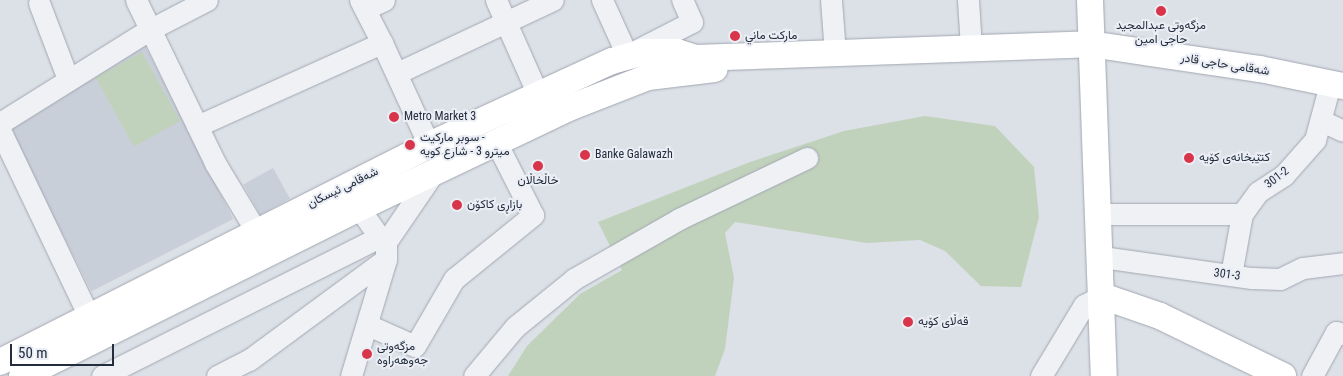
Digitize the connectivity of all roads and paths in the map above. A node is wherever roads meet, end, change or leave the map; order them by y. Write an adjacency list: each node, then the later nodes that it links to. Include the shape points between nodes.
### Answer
1 (136, 0): 17 (street)
2 (206, 0): 17 (street)
3 (384, 0): 14 (street)
4 (496, 0): 16 (street)
5 (553, 0): 16 (street)
6 (602, 0): 22 (street)
7 (682, 0): 15 (street)
8 (692, 0): 15 (street)
9 (831, 0): 21 (street)
10 (968, 0): 19 (street)
11 (1090, 0): 20 (main road)
12 (1105, 0): 20 (main road)
13 (39, 3): 25 (street)
14 (363, 4): 18 (street)
15 (692, 22): 22 (street); 23 (street)
16 (506, 23): 24 (street); 28 (street)
17 (149, 30): 25 (street); 31 (street)
18 (382, 43): 24 (street); 31 (street)
19 (971, 48): 20 (main road); 21 (main road)
20 (1096, 50): 23 (main road); 27 (main road, شەقامی حاجی قادر, via 1260,69); 39 (main road); 46 (main road)
21 (834, 53): 23 (main road)
22 (627, 55): 23 (main road, شەقامی ئیسکان, via 677,52); 26 (main road); 28 (main road, شەقامی ئیسکان)
23 (697, 64): 26 (main road, شەقامی ئیسکان)
24 (397, 73): 35 (street)
25 (68, 79): 30 (street)
26 (639, 80): 34 (main road, شەقامی ئیسکان)
27 (1336, 85): 29 (street, 301-2)
28 (538, 95): 35 (main road, شەقامی ئیسکان)
29 (1322, 120): 33 (street); 40 (street, 301-2, via 1315,140 1296,164 1258,192)
30 (0, 123)
31 (197, 126): 41 (street)
32 (0, 130): 47 (street)
33 (1343, 132)
34 (496, 142): 37 (main road, شەقامی ئیسکان); 48 (street, via 533,215 454,279 415,346)
35 (429, 145): 41 (main road, شەقامی ئیسکان)
36 (807, 158): 55 (street, via 679,219 574,279 515,327)
37 (434, 172): 38 (main road, شەقامی ئیسکان); 42 (street)
38 (359, 208): 42 (street); 51 (main road, شەقامی ئیسکان)
39 (1109, 214): 40 (street); 43 (main road)
40 (1242, 214): 45 (street, 301-2)
41 (256, 232): 47 (main road, شەقامی ئیسکان)
42 (384, 246): 48 (street); 52 (street); 53 (street, via 250,360)
43 (1109, 258): 45 (street, 301-3); 46 (main road)
44 (1343, 263): 45 (street, 301-3, via 1303,268 1280,279)
45 (1231, 276)
46 (1106, 297): 56 (street, via 1084,305); 57 (main road); 58 (main road, via 1160,316)
47 (89, 317): 50 (main road, شەقامی ئیسکان)
48 (368, 325): 54 (street)
49 (1343, 334): 59 (street, via 1336,332)
50 (0, 362)
51 (22, 376)
52 (102, 376)
53 (217, 376)
54 (351, 376)
55 (474, 376)
56 (1040, 376)
57 (1104, 376)
58 (1283, 376)
59 (1312, 376)

